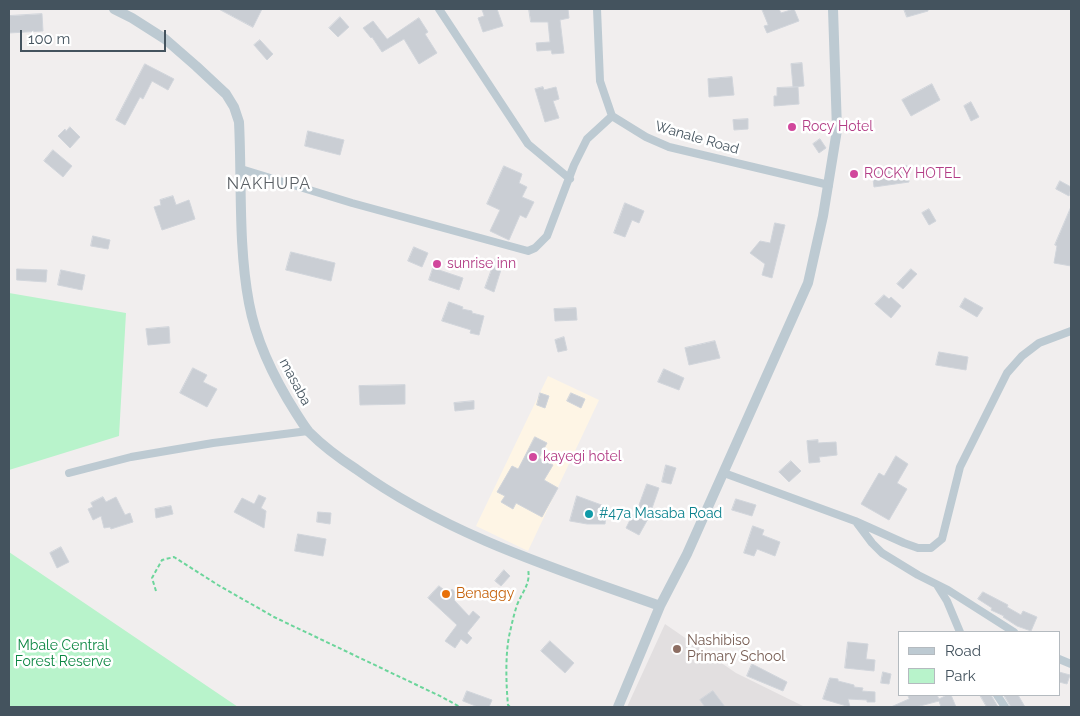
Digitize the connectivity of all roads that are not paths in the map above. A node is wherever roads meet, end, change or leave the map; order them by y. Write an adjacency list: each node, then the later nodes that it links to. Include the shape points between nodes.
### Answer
1 (114, 9): 6 (street, masaba, via 165,39 226,94 234,106 238,122)
2 (439, 9): 7 (street, via 528,144)
3 (597, 9): 5 (street, via 600,81)
4 (834, 9): 8 (street, via 837,130)
5 (612, 116): 7 (street, via 587,139); 8 (street, Wanale Road, via 646,137 669,146)
6 (241, 169): 7 (street, via 528,251 547,236); 10 (street, masaba, via 244,268 249,304 259,340 275,377)
7 (570, 179)
8 (828, 185): 12 (street, via 808,283)
9 (1071, 331): 13 (street, via 1039,343 1007,373 960,467 942,539 931,548 918,548)
10 (308, 430): 11 (street, via 168,450); 15 (street, masaba, via 384,490 419,510 525,557)
11 (69, 473)
12 (724, 473): 13 (street); 15 (street)
13 (855, 521): 14 (street, via 882,553)
14 (936, 584): 16 (street); 17 (street)
15 (660, 606): 19 (street)
16 (960, 631)
17 (1012, 631)
18 (998, 696): 20 (street)
19 (618, 707)
20 (1005, 707)

